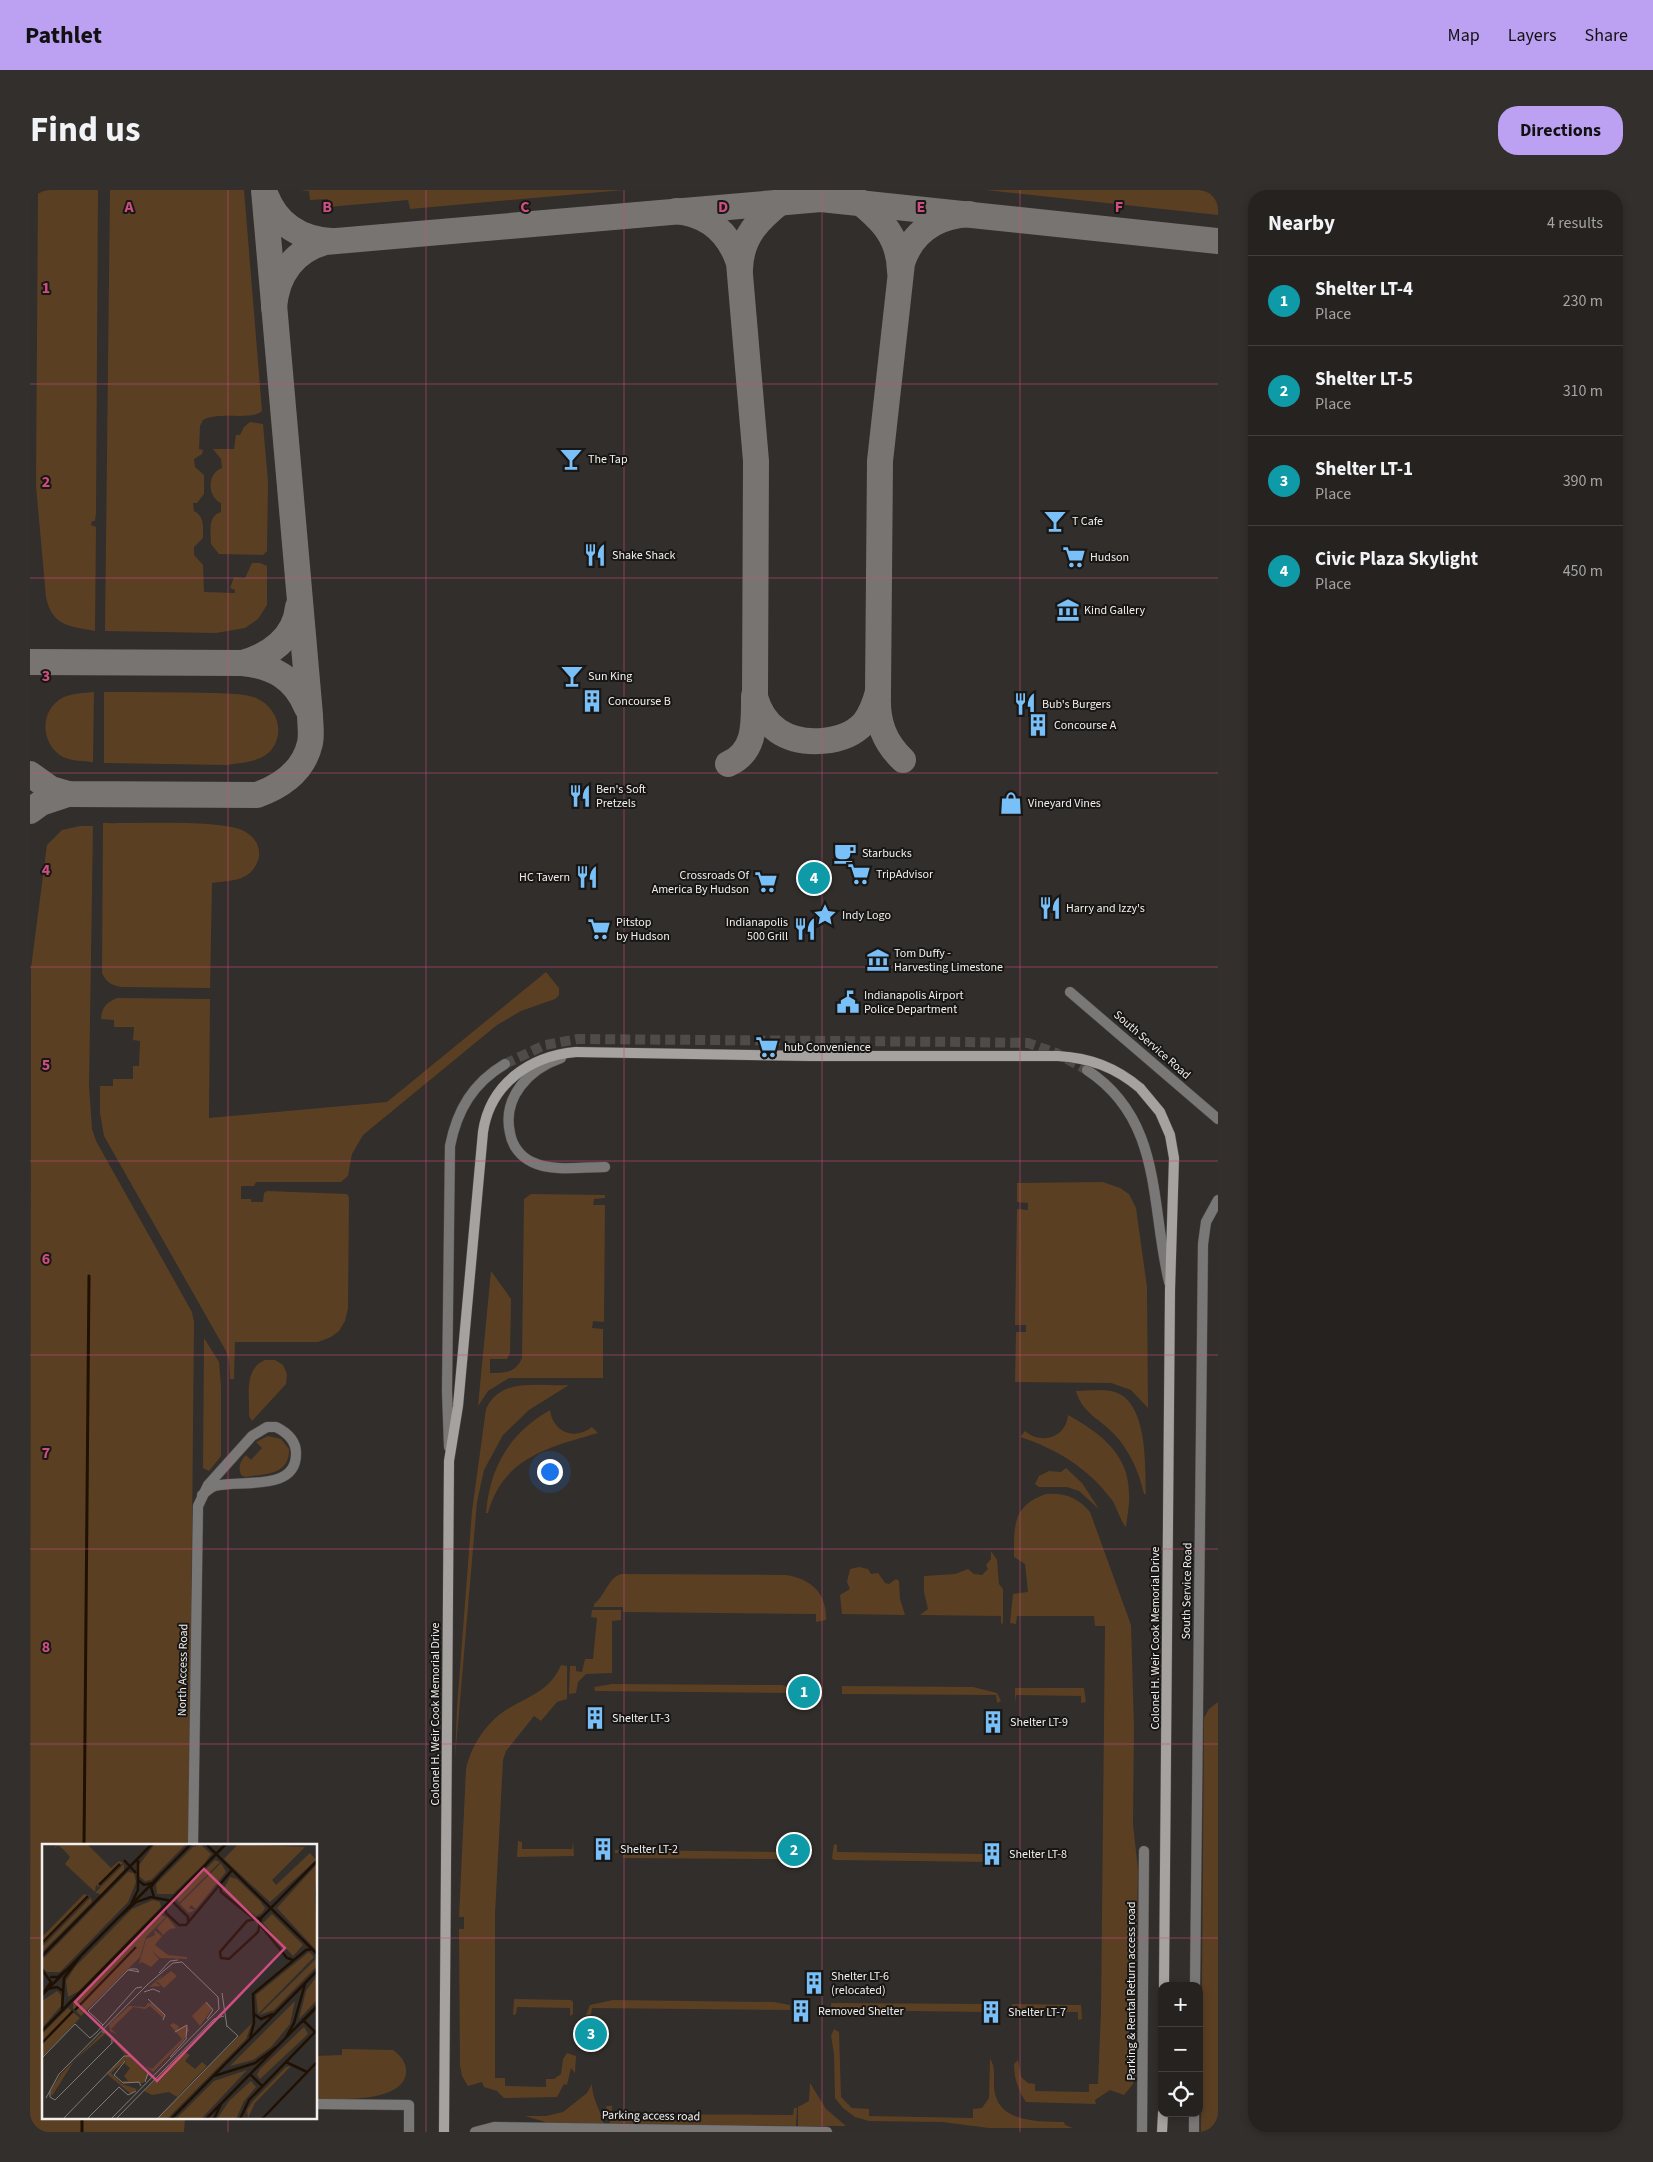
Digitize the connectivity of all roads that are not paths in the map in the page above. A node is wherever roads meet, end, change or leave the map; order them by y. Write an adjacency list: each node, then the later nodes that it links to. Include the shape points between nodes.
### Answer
1 (1070, 992): 5 (street, South Service Road)
2 (576, 1052): 6 (street, via 548,1063 522,1083 508,1110 510,1137 520,1154 538,1165); 8 (street, Colonel H. Weir Cook Memorial Drive, bridge, via 1058,1056 1105,1065 1140,1088 1160,1112 1173,1147); 9 (street, Colonel H. Weir Cook Memorial Drive, via 546,1056 515,1076 494,1099 483,1132 458,1406)
3 (505, 1064): 9 (street, via 485,1078 467,1099 450,1146)
4 (1087, 1070): 8 (street, via 1123,1101 1141,1132)
5 (1218, 1119)
6 (605, 1167)
7 (1218, 1200): 14 (street, South Service Road, via 1206,1222 1202,1244)
8 (1170, 1290): 13 (street, Colonel H. Weir Cook Memorial Drive)
9 (449, 1461): 19 (street, Colonel H. Weir Cook Memorial Drive)
10 (202, 1495): 10 (street, North Access Road, via 252,1436 267,1427 276,1427 288,1435 296,1449 296,1458 289,1473 272,1481 214,1486); 11 (street, North Access Road, via 196,1519)
11 (194, 1844)
12 (1144, 1851): 22 (street, Parking & Rental Return access road)
13 (1164, 1982)
14 (1195, 1982)
15 (318, 2104): 18 (street, via 409,2105)
16 (1162, 2117): 23 (street)
17 (1194, 2117): 24 (street)
18 (409, 2132)
19 (444, 2132)
20 (475, 2132): 21 (street, Parking access road, via 494,2127)
21 (827, 2132)
22 (1142, 2132)
23 (1162, 2132)
24 (1194, 2132)

